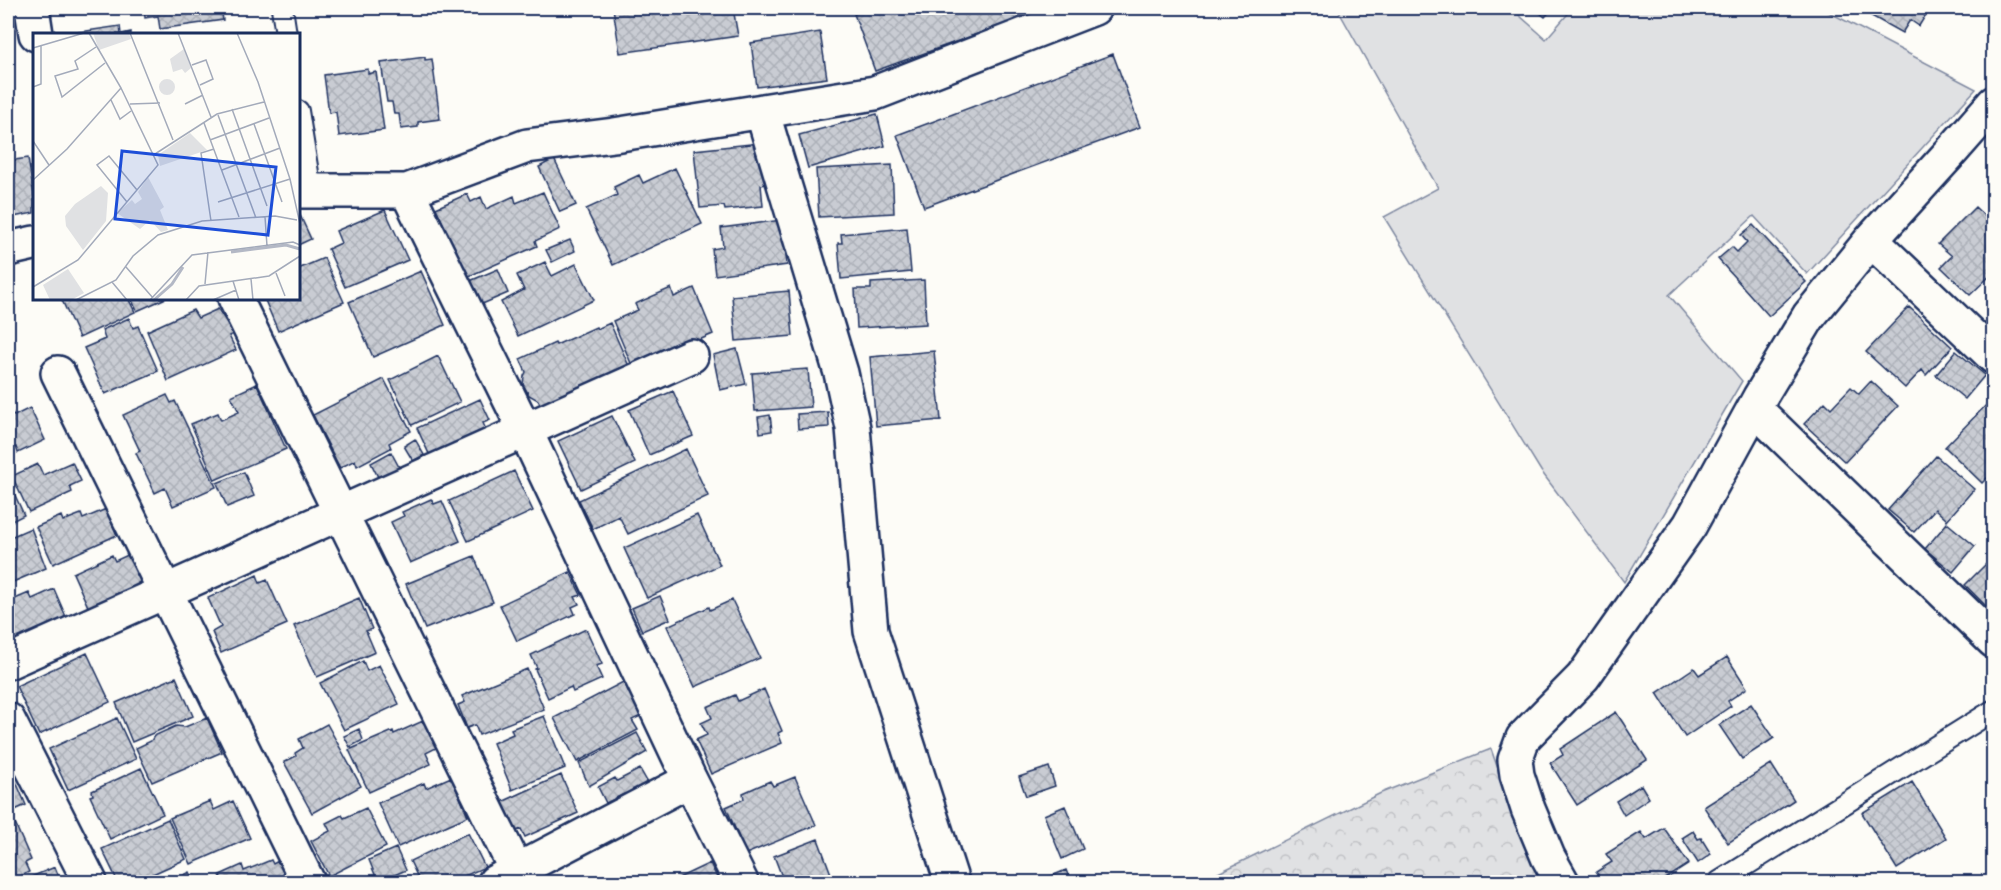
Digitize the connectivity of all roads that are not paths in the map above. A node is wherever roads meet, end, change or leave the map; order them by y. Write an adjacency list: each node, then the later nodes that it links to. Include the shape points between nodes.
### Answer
1 (32, 8): 4 (street)
2 (282, 8): 5 (lane)
3 (1094, 8): 7 (street, via 874,93)
4 (36, 33)
5 (286, 33)
6 (1994, 103): 11 (street)
7 (762, 111): 9 (street, via 527,146); 31 (street, via 841,373 853,428 871,631)
8 (300, 134): 10 (lane)
9 (407, 190): 10 (street); 19 (street)
10 (305, 191)
11 (1871, 240): 16 (street); 18 (street, via 1809,316)
12 (33, 243): 13 (street)
13 (8, 249)
14 (236, 300): 20 (street)
15 (691, 356): 19 (street)
16 (1994, 357)
17 (58, 373): 21 (street)
18 (1754, 408): 22 (street); 32 (street, via 1690,525 1630,611 1583,677 1523,738 1515,760 1517,775 1548,857)
19 (525, 430): 20 (street); 26 (street)
20 (340, 513): 21 (street); 27 (street)
21 (165, 591): 23 (street); 29 (street)
22 (1994, 641)
23 (8, 662)
24 (1994, 710): 33 (lane)
25 (8, 720): 28 (street)
26 (690, 780): 27 (street); 30 (street)
27 (511, 879)
28 (90, 882)
29 (308, 882)
30 (741, 882)
31 (952, 882)
32 (1562, 882)
33 (1719, 882)

